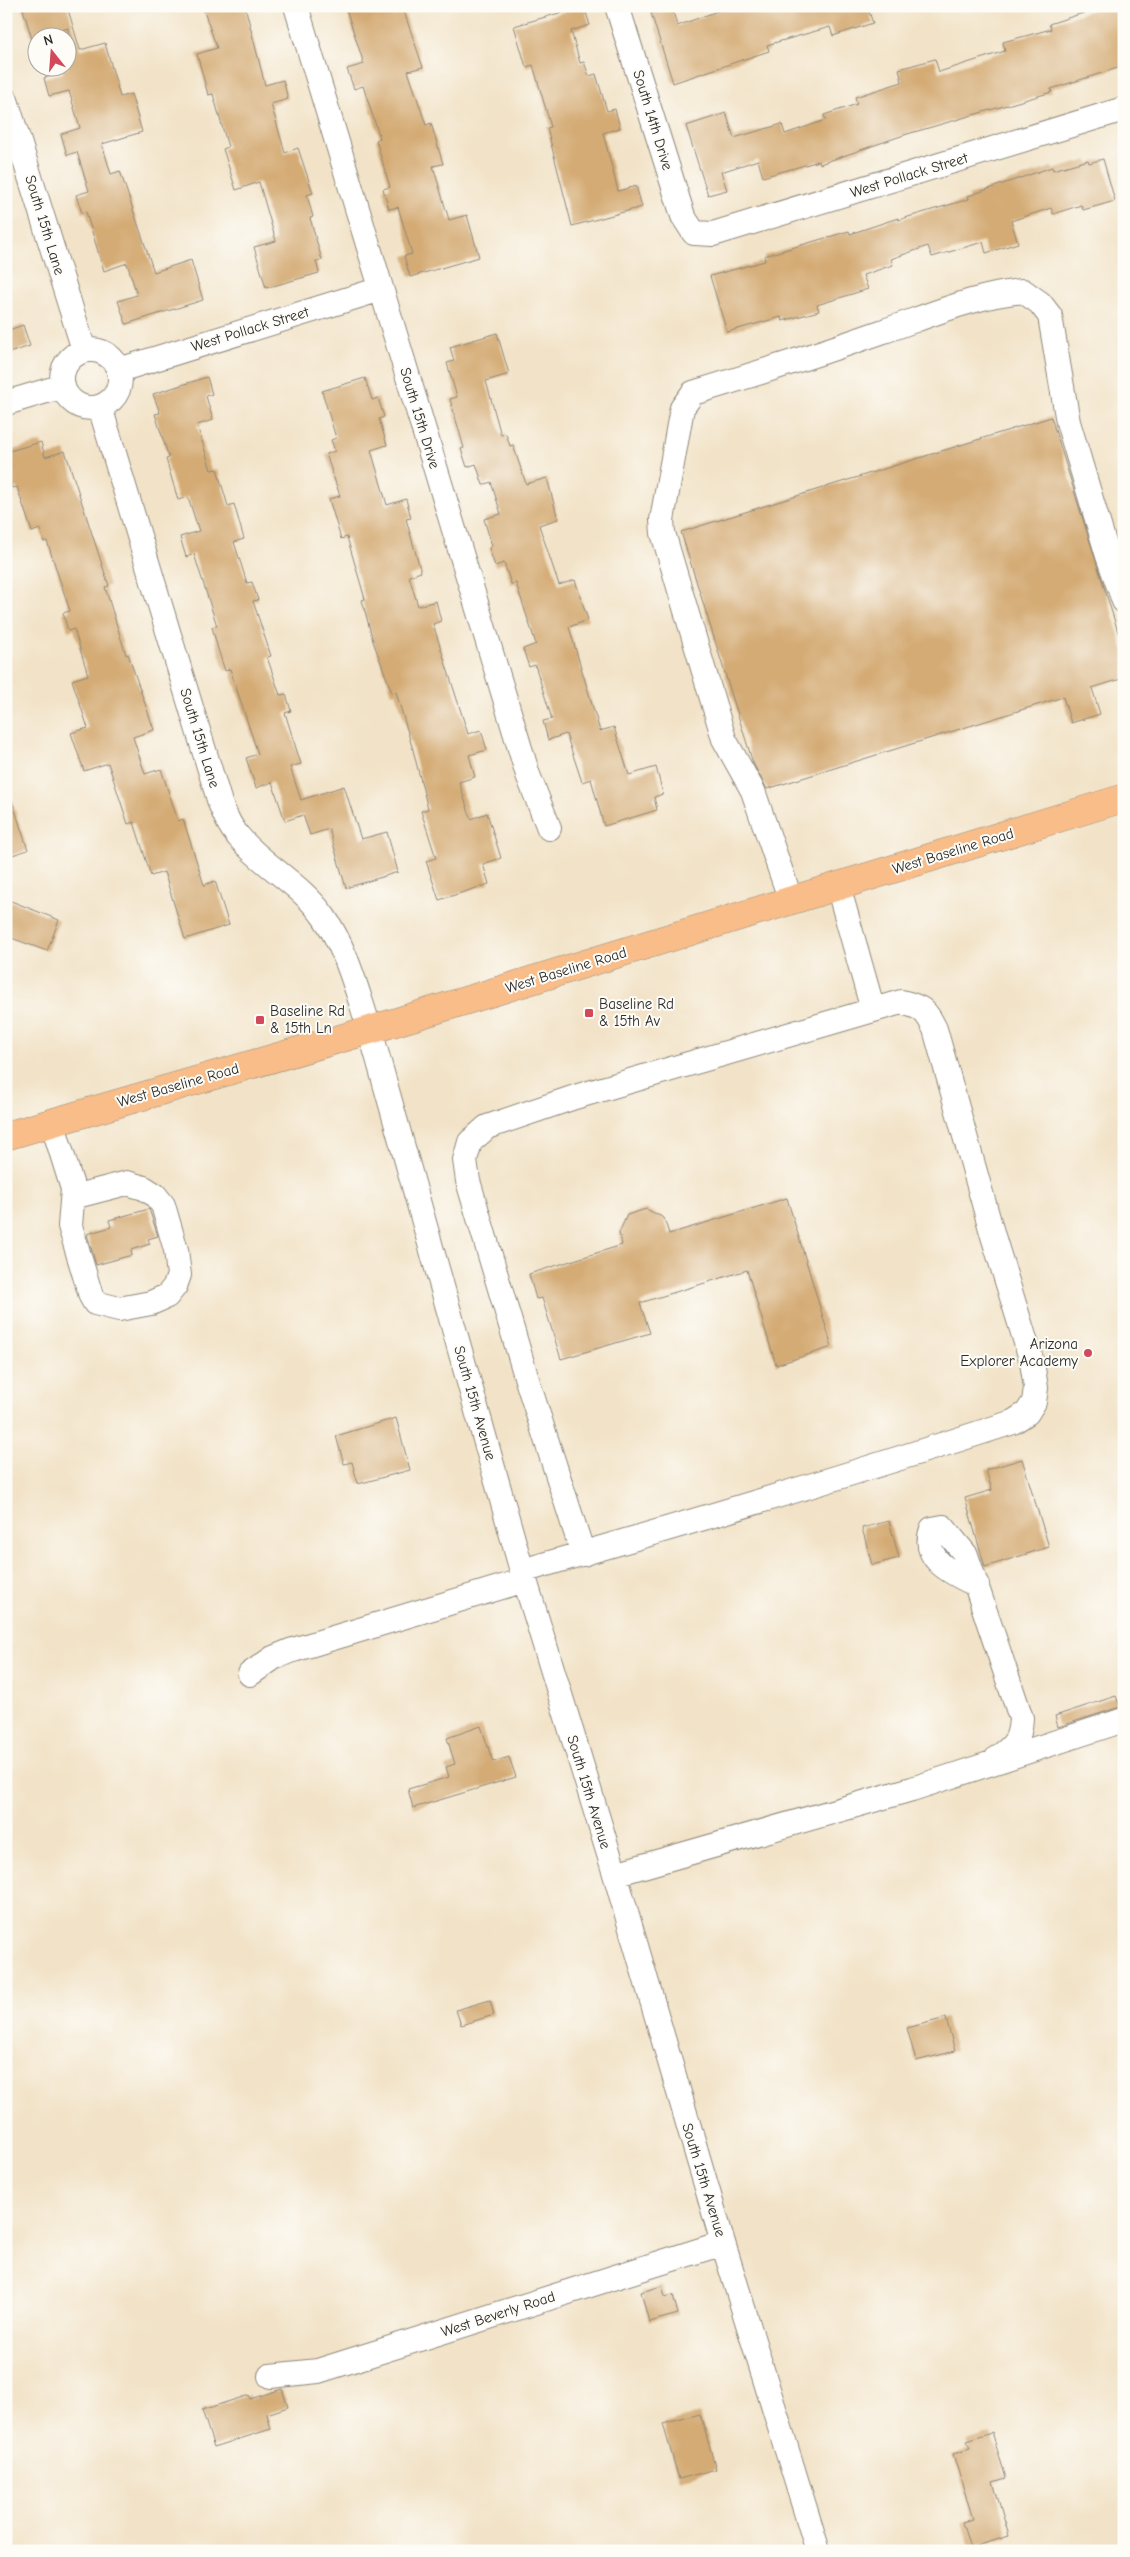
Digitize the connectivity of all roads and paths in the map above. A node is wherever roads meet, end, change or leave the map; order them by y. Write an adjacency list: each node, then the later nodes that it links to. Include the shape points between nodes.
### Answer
1 (296, 6): 6 (street, South 15th Drive)
2 (617, 6): 5 (street, South 14th Drive, via 683,216)
3 (6, 100): 7 (street, South 15th Lane)
4 (1124, 109): 5 (street, West Pollack Street, via 713,234)
5 (694, 233)
6 (382, 289): 8 (street, West Pollack Street); 14 (street, South 15th Drive, via 528,775)
7 (84, 350): 8 (street, via 110,355); 9 (street, via 66,364)
8 (119, 370): 11 (street, via 120,380 114,396)
9 (62, 386): 10 (street); 11 (street, via 76,404)
10 (6, 403)
11 (100, 407): 18 (street, South 15th Lane, via 228,823 239,838 306,896 324,917 346,960)
12 (1124, 601): 16 (street, via 1068,422 1050,316 1023,291 1005,292 693,393 682,408 662,520 663,533 724,739 753,791)
13 (1124, 798): 15 (main road, West Baseline Road)
14 (549, 828)
15 (838, 886): 16 (main road, West Baseline Road); 17 (street)
16 (792, 901): 18 (main road, West Baseline Road)
17 (873, 1010): 22 (street, via 575,1097 487,1127 470,1142 465,1160 468,1181); 22 (street, via 902,1002 917,1006 928,1014 935,1029 1032,1362 1036,1388 1034,1402 1027,1413 1013,1422)
18 (370, 1030): 19 (main road, West Baseline Road); 23 (street, South 15th Avenue)
19 (52, 1122): 20 (main road, West Baseline Road); 21 (street)
20 (6, 1136)
21 (73, 1197): 21 (street, via 70,1226 95,1303 119,1310 166,1296 175,1286 179,1263 163,1206 155,1195 127,1184)
22 (583, 1554): 23 (street)
23 (523, 1576): 25 (street, via 290,1651); 28 (street, South 15th Avenue)
24 (977, 1585): 27 (street, via 1021,1718 1020,1736 1007,1751)
25 (250, 1674)
26 (1124, 1720): 27 (street)
27 (988, 1764): 28 (street)
28 (615, 1874): 29 (street, South 15th Avenue)
29 (723, 2242): 30 (street, West Beverly Road, via 318,2371); 31 (street, South 15th Avenue)
30 (270, 2376)
31 (818, 2551)

